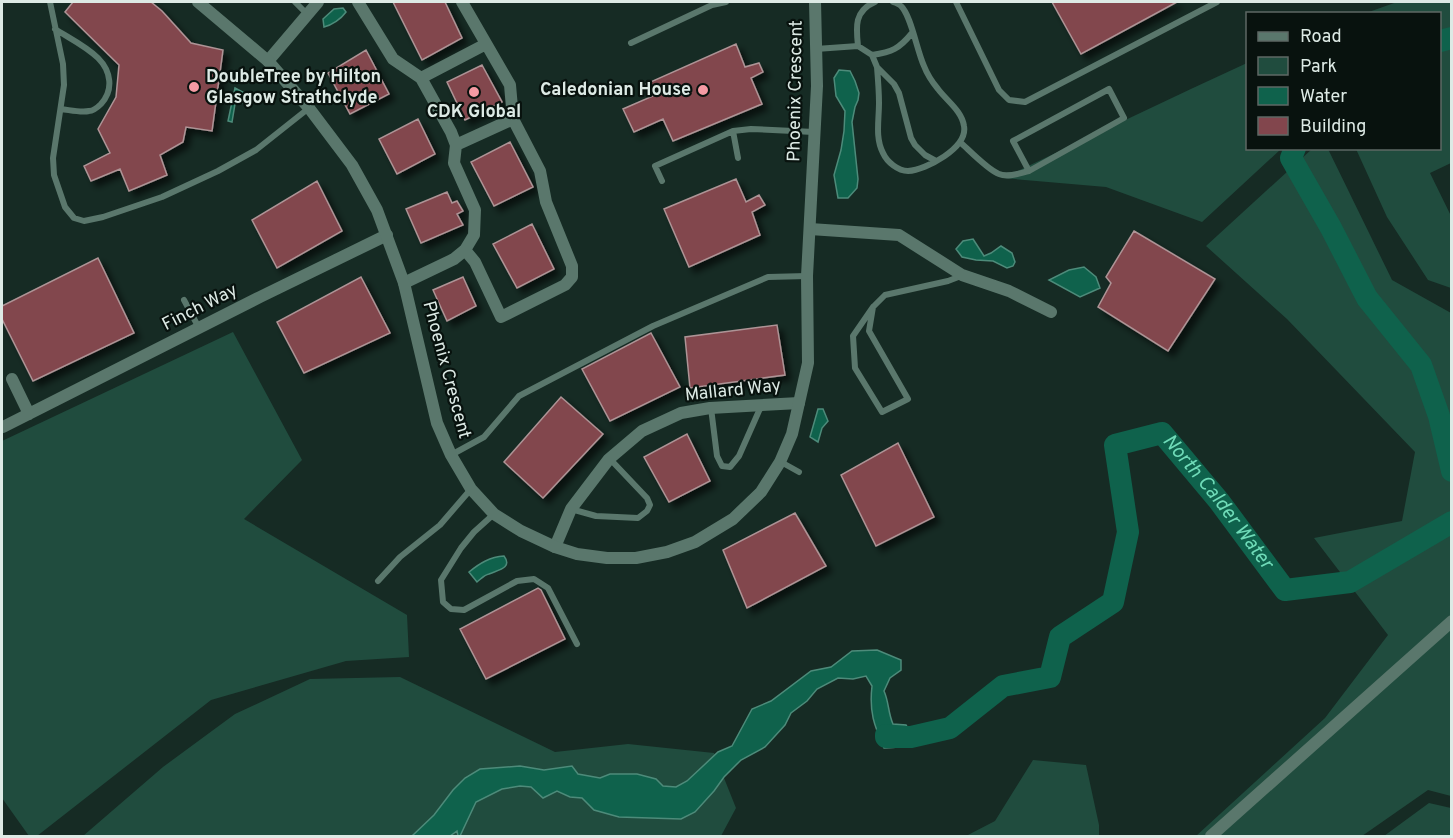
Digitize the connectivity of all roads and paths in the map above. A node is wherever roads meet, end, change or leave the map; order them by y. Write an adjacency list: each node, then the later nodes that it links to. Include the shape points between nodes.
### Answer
1 (50, 2): 14 (lane)
2 (198, 2): 21 (street, Phoenix Crescent)
3 (296, 2): 13 (lane)
4 (318, 2): 13 (street)
5 (358, 2): 23 (street, via 393,59)
6 (462, 2): 17 (street)
7 (726, 2): 16 (lane)
8 (815, 2): 19 (street, Phoenix Crescent)
9 (874, 2): 18 (lane, via 858,17)
10 (893, 2): 15 (lane, via 901,6)
11 (956, 2): 12 (lane, via 999,90 1010,100 1025,102)
12 (1217, 2)
13 (307, 14): 21 (street)
14 (54, 28): 25 (lane, via 63,64); 25 (lane, via 99,58 110,84 107,97 90,112)
15 (912, 33): 20 (lane, via 896,49); 29 (lane, via 928,74 963,118 965,129)
16 (632, 43)
17 (486, 44): 23 (street); 26 (street, via 510,85)
18 (858, 46): 19 (lane); 20 (lane)
19 (816, 49): 28 (street, Phoenix Crescent)
20 (872, 55): 22 (lane)
21 (268, 61): 24 (street, Phoenix Crescent)
22 (878, 67): 32 (lane, via 899,93 915,145); 32 (lane, via 878,133 882,153 901,170 917,169)
23 (421, 78): 30 (street)
24 (309, 108): 25 (lane, via 256,150 218,171 162,197 84,221 74,218 65,207 54,175); 36 (street, Phoenix Crescent, via 352,165)
25 (61, 109)
26 (513, 119): 30 (street); 37 (street, via 540,171 546,202 572,266 572,277 565,285 501,317 475,262)
27 (733, 131): 28 (lane); 31 (lane); 34 (lane, via 655,166)
28 (814, 132): 35 (street, Phoenix Crescent)
29 (960, 142): 32 (lane); 33 (lane, via 999,175)
30 (456, 145): 37 (street, via 453,164 475,210 474,235)
31 (738, 158)
32 (936, 161)
33 (1029, 171): 33 (lane, via 1013,141 1109,89 1124,118)
34 (662, 181)
35 (810, 229): 38 (street, via 899,235); 39 (street, Phoenix Crescent)
36 (387, 235): 40 (street, Phoenix Crescent); 44 (street, Finch Way)
37 (465, 250): 40 (street)
38 (962, 275): 42 (lane, via 885,295); 43 (street, via 1009,291)
39 (807, 276): 46 (street, Phoenix Crescent, via 808,363); 51 (lane, via 768,277 653,326 519,396 484,436)
40 (404, 283): 51 (street, Phoenix Crescent, via 437,423)
41 (184, 300): 44 (lane)
42 (873, 307): 42 (lane, via 869,331 908,399 882,412 855,368 853,336)
43 (1051, 312)
44 (199, 328): 49 (street, Finch Way)
45 (12, 378): 49 (street)
46 (799, 403): 47 (street, Mallard Way); 53 (street, Phoenix Crescent)
47 (762, 404): 48 (street, Mallard Way); 48 (lane, via 739,456 730,467 722,466 717,456)
48 (711, 408): 52 (street, Mallard Way, via 681,413 642,430)
49 (29, 414): 50 (street, Finch Way)
50 (3, 427)
51 (450, 455): 55 (street, Phoenix Crescent)
52 (609, 459): 56 (street, Mallard Way); 56 (lane, via 647,498 647,511 638,518 596,516)
53 (780, 462): 54 (lane); 58 (street, Phoenix Crescent, via 747,506 695,542 636,558 577,554)
54 (799, 472)
55 (471, 489): 57 (street, Phoenix Crescent); 59 (lane, via 440,525 400,557)
56 (571, 509): 58 (street, Mallard Way)
57 (494, 514): 58 (street, Phoenix Crescent); 61 (lane, via 461,548 441,580 443,602 451,609 464,610 517,581 534,579 548,588)
58 (555, 547)
59 (378, 581)
60 (1452, 621): 62 (street)
61 (577, 644)
62 (1211, 837)

